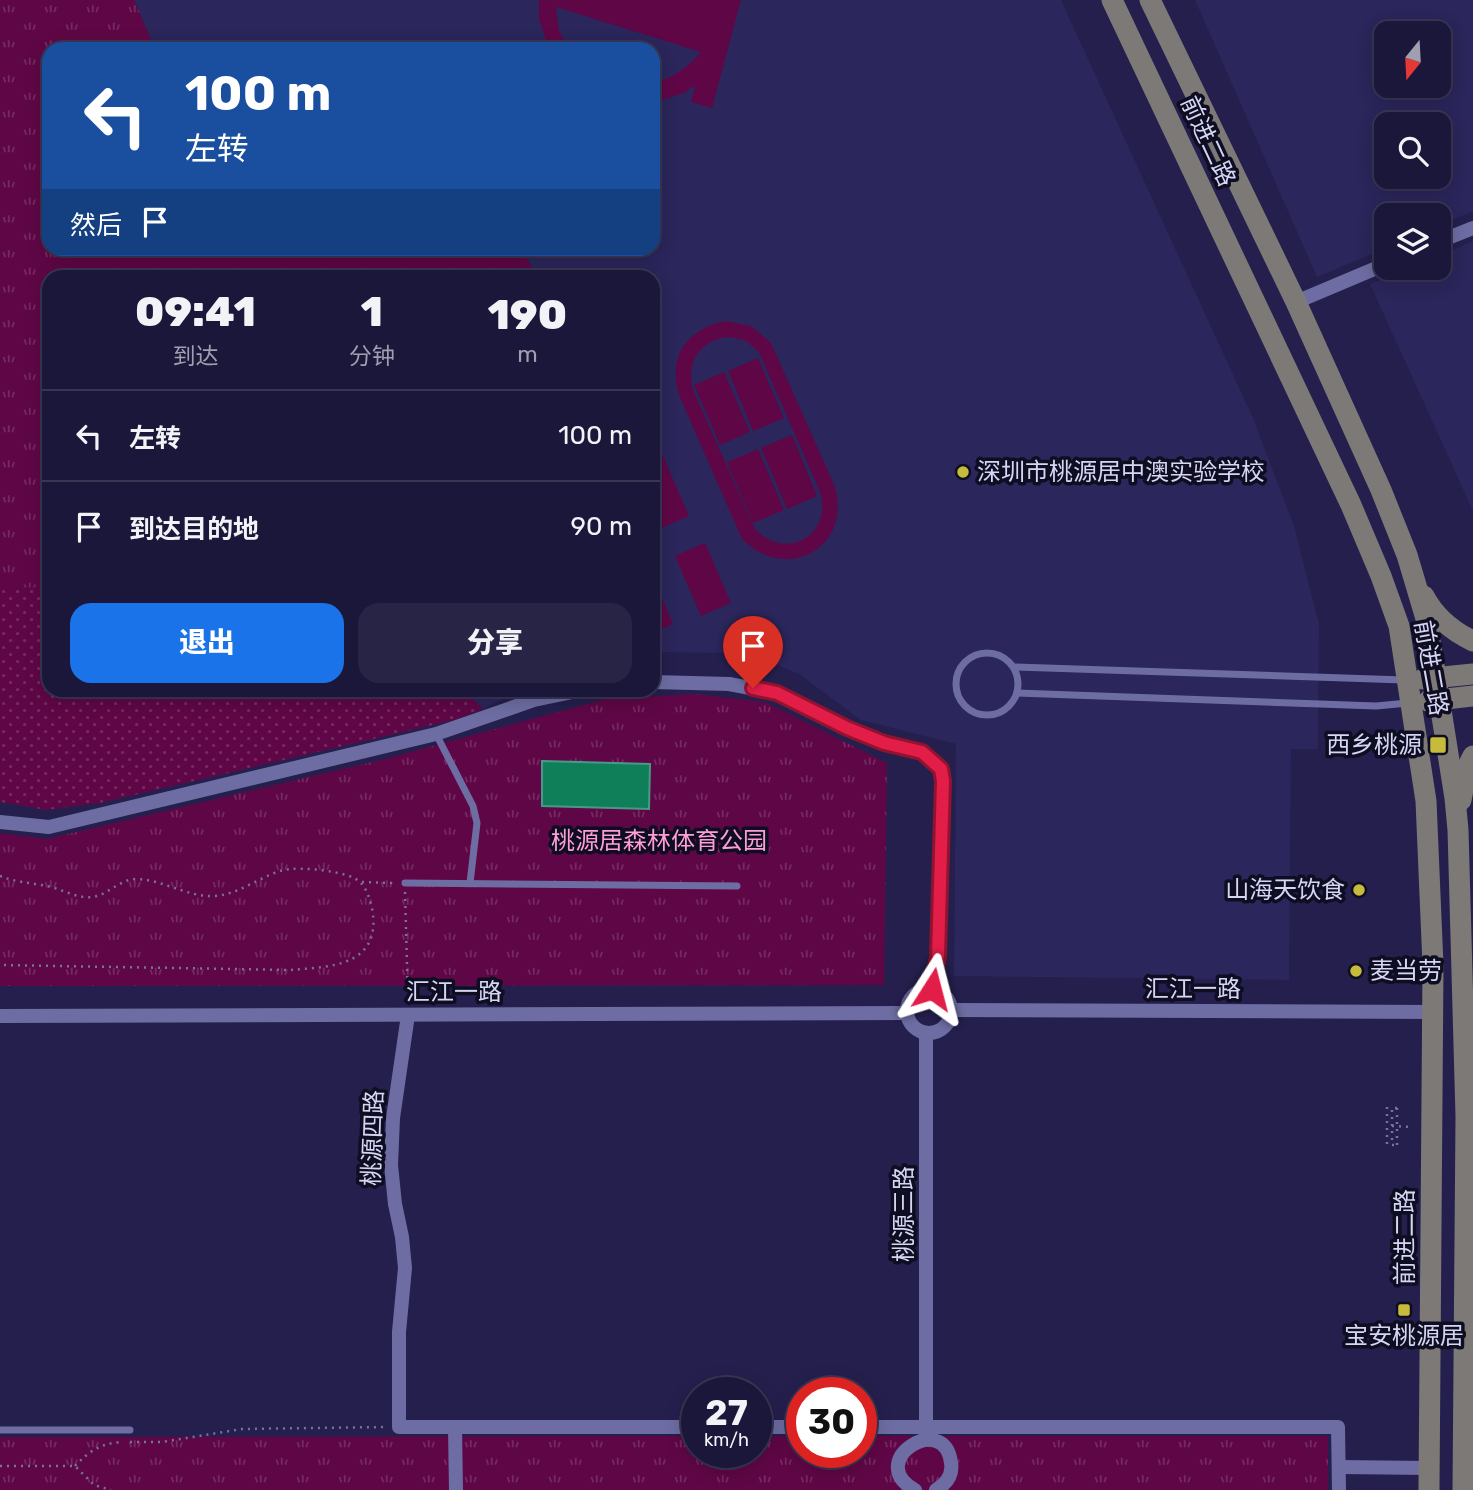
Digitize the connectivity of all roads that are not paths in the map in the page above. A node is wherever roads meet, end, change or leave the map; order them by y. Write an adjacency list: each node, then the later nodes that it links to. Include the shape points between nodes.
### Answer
1 (1112, 0): 12 (main road, 前进二路, via 1368,542 1399,626)
2 (1150, 0): 6 (main road, 前进二路)
3 (1473, 228): 4 (street)
4 (1451, 237)
5 (1374, 269): 6 (street)
6 (1296, 302): 7 (main road, 前进二路, via 1381,490)
7 (1416, 583): 8 (main road, via 1436,614); 11 (main road, 前进二路)
8 (1473, 641)
9 (1014, 667): 12 (lane); 14 (lane); 14 (lane, via 1001,655 975,655 961,666 956,683 966,707 982,715 1007,708)
10 (1473, 674): 11 (main road)
11 (1436, 677): 12 (main road); 17 (main road, 前进二路)
12 (1408, 680): 18 (main road, 前进二路)
13 (660, 682): 26 (street, via 729,684 777,693 847,728 922,752 941,769 938,956)
14 (1017, 693): 18 (lane, via 1376,706)
15 (1473, 696): 17 (main road)
16 (548, 697): 19 (street)
17 (1440, 700): 18 (main road); 22 (main road, 前进二路)
18 (1412, 702): 28 (main road, 前进二路, via 1428,833)
19 (436, 734): 21 (street, via 49,827); 24 (lane, via 477,823)
20 (1473, 756): 22 (main road, via 1461,795)
21 (0, 822)
22 (1458, 830): 29 (main road, 前进二路)
23 (405, 883): 24 (lane)
24 (470, 883): 25 (lane)
25 (737, 886)
26 (932, 989): 27 (street, via 944,994); 30 (street, via 914,995)
27 (952, 1010): 28 (street, 汇江一路); 33 (street, via 944,1028)
28 (1433, 1012): 42 (main road, 前进二路)
29 (1469, 1012): 34 (main road, 前进二路)
30 (907, 1013): 31 (street, 汇江一路); 33 (street, via 913,1026)
31 (408, 1015): 32 (street, 汇江一路); 35 (street, 桃源四路, via 391,1165 405,1254 398,1332 399,1427)
32 (0, 1016)
33 (926, 1033): 40 (street, 桃源三路)
34 (1468, 1416): 48 (main road, 前进二路)
35 (456, 1427): 36 (street); 43 (street)
36 (681, 1427)
37 (877, 1428): 40 (street)
38 (0, 1430): 39 (lane)
39 (130, 1430)
40 (926, 1433): 41 (street, via 1338,1427); 44 (street, via 900,1458 900,1476); 45 (street, via 943,1446 951,1461 949,1478)
41 (1339, 1467): 42 (street); 46 (street)
42 (1429, 1468): 47 (main road, 前进二路)
43 (456, 1490)
44 (915, 1490)
45 (936, 1490)
46 (1339, 1490)
47 (1429, 1490)
48 (1463, 1490)

